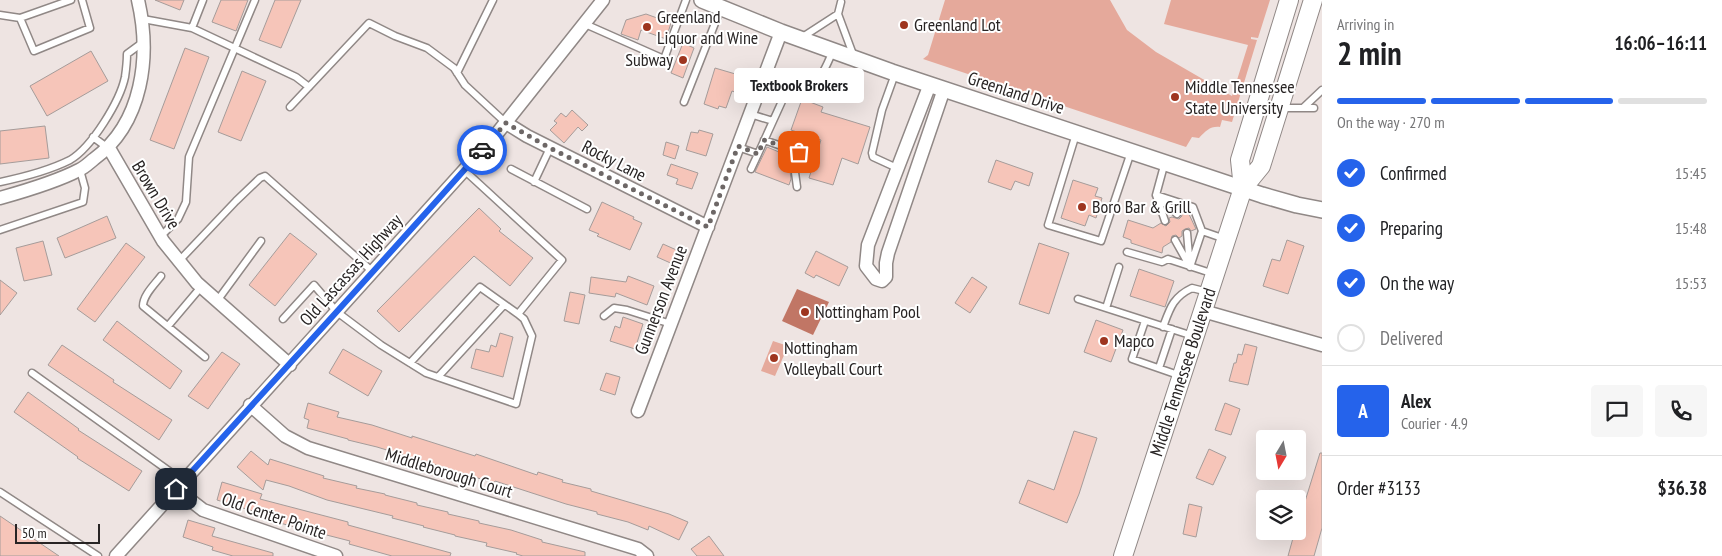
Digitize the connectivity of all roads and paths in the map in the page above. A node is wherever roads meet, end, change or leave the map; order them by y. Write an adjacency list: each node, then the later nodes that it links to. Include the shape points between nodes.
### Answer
1 (71, 0): 16 (lane)
2 (82, 0): 16 (lane, via 90,28 34,51)
3 (138, 0): 17 (street)
4 (203, 0): 19 (lane)
5 (255, 0): 23 (lane)
6 (493, 0): 26 (lane)
7 (603, 0): 18 (street, Old Lascassas Highway)
8 (686, 0): 18 (lane, via 664,58)
9 (702, 0): 13 (street, Greenland Drive)
10 (1289, 0): 56 (main road, Middle Tennessee Boulevard, via 1240,160)
11 (1313, 0): 34 (main road, Middle Tennessee Boulevard)
12 (841, 2): 14 (lane)
13 (721, 8): 20 (street, Greenland Drive); 31 (lane)
14 (838, 14): 21 (lane); 25 (lane)
15 (0, 15): 16 (lane)
16 (20, 18)
17 (143, 19): 19 (lane); 22 (street)
18 (585, 24): 38 (street, Old Lascassas Highway)
19 (192, 28): 23 (lane)
20 (781, 32): 21 (street, Greenland Drive); 36 (street, Gunnerson Avenue)
21 (800, 39): 24 (street, Greenland Drive)
22 (143, 42): 40 (lane, via 128,54 125,78 109,115); 43 (street, via 143,66 135,105)
23 (235, 48): 28 (lane, via 296,77); 67 (lane, via 189,156 186,202 178,219)
24 (833, 51): 25 (street, Greenland Drive); 37 (lane, via 820,76 813,82 791,85)
25 (854, 59): 27 (street, Greenland Drive)
26 (457, 73): 28 (lane, via 427,48 369,23); 38 (lane)
27 (895, 73): 29 (street, Greenland Drive); 48 (lane, via 872,153 873,157)
28 (309, 87): 32 (lane)
29 (937, 87): 39 (street, Greenland Drive); 48 (street); 48 (street, via 888,253 886,277 882,281 876,279 866,266 868,245)
30 (1322, 90): 33 (lane)
31 (684, 102)
32 (290, 107)
33 (1304, 107): 34 (lane); 35 (lane)
34 (1280, 108): 56 (main road, Middle Tennessee Boulevard, via 1261,166)
35 (1314, 108)
36 (750, 114): 37 (lane); 42 (street, Gunnerson Avenue)
37 (773, 121): 41 (lane)
38 (506, 123): 44 (street, Rocky Lane); 52 (street, Old Lascassas Highway)
39 (1076, 132): 45 (street, Greenland Drive); 45 (lane, via 1048,225 1102,241)
40 (93, 137): 43 (lane); 53 (lane, via 71,159 28,176)
41 (764, 140): 46 (lane); 55 (lane, via 799,152 794,165)
42 (738, 146): 46 (lane); 63 (street, Gunnerson Avenue)
43 (108, 148): 51 (street); 67 (street, Brown Drive)
44 (550, 148): 54 (lane); 63 (street, Rocky Lane)
45 (1131, 150): 47 (street, Greenland Drive)
46 (758, 154): 50 (lane)
47 (1165, 162): 56 (street, Greenland Drive); 57 (lane)
48 (897, 168)
49 (511, 169): 54 (lane)
50 (751, 169)
51 (80, 170): 58 (street); 64 (lane, via 85,188 83,202)
52 (464, 170): 75 (street, Old Lascassas Highway); 86 (lane, via 562,260)
53 (0, 182)
54 (534, 182): 59 (lane)
55 (797, 187)
56 (1243, 188): 60 (street, Greenland Drive, via 1297,206); 69 (main road, Middle Tennessee Boulevard)
57 (1156, 195): 61 (lane); 62 (lane); 65 (lane, via 1193,207)
58 (0, 198)
59 (587, 209)
60 (1322, 210)
61 (1177, 214)
62 (1165, 221)
63 (708, 227): 90 (street, Gunnerson Avenue)
64 (0, 230)
65 (1202, 231): 69 (lane); 74 (lane)
66 (1187, 233): 74 (lane)
67 (160, 236): 72 (street, Brown Drive)
68 (1174, 240): 74 (lane)
69 (1226, 240): 76 (main road, Middle Tennessee Boulevard)
70 (261, 241): 81 (lane)
71 (1127, 252): 74 (lane, via 1162,262 1168,259)
72 (179, 261): 75 (lane, via 236,201 265,176); 78 (street, Brown Drive)
73 (1118, 267): 83 (lane)
74 (1190, 267): 76 (lane)
75 (373, 272): 85 (street, Old Lascassas Highway)
76 (1215, 275): 79 (main road, Middle Tennessee Boulevard)
77 (162, 276): 91 (lane, via 147,293 143,306)
78 (201, 287): 81 (street, Brown Drive); 91 (lane)
79 (1209, 292): 84 (main road, Middle Tennessee Boulevard); 92 (lane, via 1192,288 1180,294)
80 (1078, 299): 83 (lane)
81 (217, 301): 98 (street, Brown Drive)
82 (504, 305): 86 (lane); 97 (lane, via 480,287); 102 (lane)
83 (1106, 308): 89 (lane)
84 (1203, 311): 94 (main road, Middle Tennessee Boulevard); 95 (street)
85 (337, 312): 88 (lane, via 314,285); 97 (lane); 98 (street, Old Lascassas Highway)
86 (518, 314): 102 (lane, via 532,336 516,404)
87 (604, 316): 90 (lane, via 614,308)
88 (283, 319)
89 (1145, 321): 92 (lane); 99 (lane, via 1132,359)
90 (671, 324): 104 (street, Gunnerson Avenue)
91 (168, 326): 96 (lane)
92 (1163, 327): 93 (lane)
93 (1172, 329): 94 (lane); 99 (lane)
94 (1194, 337): 101 (main road, Middle Tennessee Boulevard)
95 (1322, 345)
96 (205, 357)
97 (410, 363): 102 (lane)
98 (290, 365): 103 (street, Old Lascassas Highway)
99 (1159, 368): 101 (lane)
100 (32, 373): 105 (lane)
101 (1182, 376): 111 (main road, Middle Tennessee Boulevard)
102 (438, 377)
103 (250, 405): 105 (street, Old Lascassas Highway); 110 (street, Middleborough Court, via 285,436 308,448 638,548)
104 (638, 411)
105 (180, 485): 108 (street, Old Lascassas Highway); 109 (street, Old Center Pointe, via 203,510)
106 (0, 492): 107 (lane)
107 (98, 556)
108 (116, 556)
109 (336, 556)
110 (647, 556)
111 (1124, 556)

